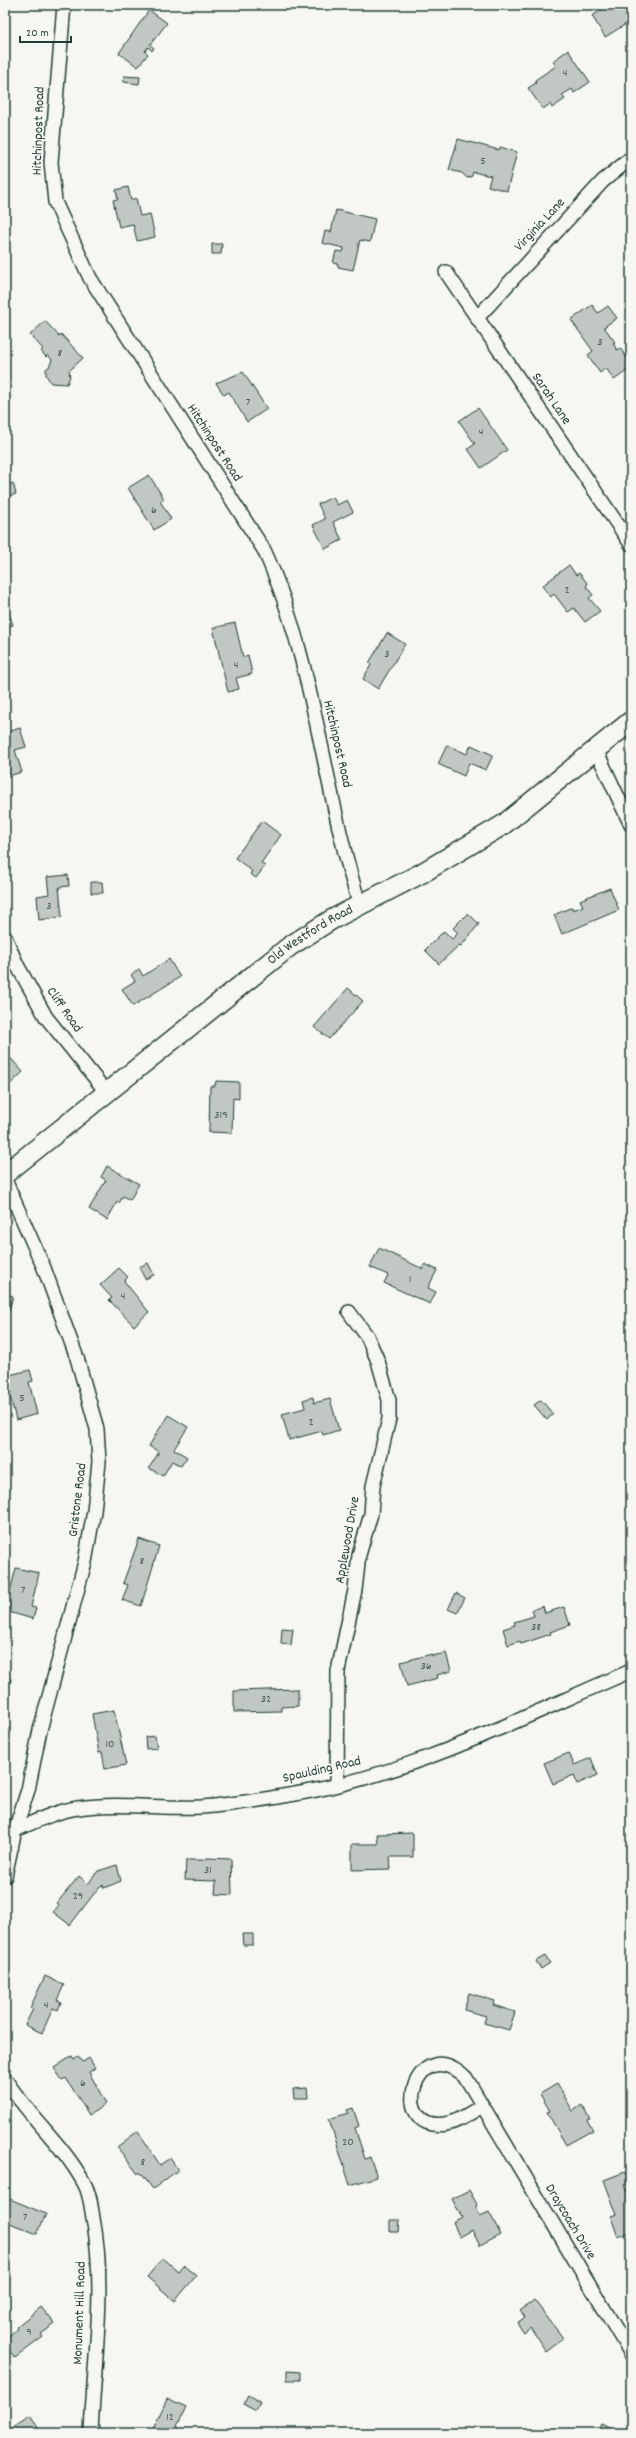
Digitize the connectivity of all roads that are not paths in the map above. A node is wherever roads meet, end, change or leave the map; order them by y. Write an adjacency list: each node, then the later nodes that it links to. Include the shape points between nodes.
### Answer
1 (64, 5): 9 (street, Hitchinpost Road, via 51,162 56,202 90,278 264,550 280,584 348,868)
2 (631, 158): 4 (street, Virginia Lane, via 603,181)
3 (446, 272): 4 (street, Sarah Lane)
4 (477, 318): 5 (street, Sarah Lane)
5 (631, 544)
6 (631, 721): 7 (main road, Old Westford Road)
7 (595, 748): 8 (street); 9 (main road, Old Westford Road, via 503,825)
8 (631, 825)
9 (360, 906): 11 (main road, Old Westford Road, via 331,920 290,946)
10 (5, 937): 11 (street, Cliff Road, via 17,965 46,1017)
11 (107, 1093): 12 (main road, Old Westford Road)
12 (5, 1174)
13 (5, 1180): 17 (street, Gristone Road, via 44,1268 81,1372 97,1429 99,1462 85,1562 40,1730 28,1790)
14 (349, 1312): 16 (street, Applewood Drive, via 366,1336 378,1361 389,1400 389,1418 373,1486 371,1514 359,1555 354,1598 338,1671)
15 (631, 1671): 16 (street, Spaulding Road, via 431,1756)
16 (337, 1784): 17 (street, Spaulding Road, via 291,1795 201,1807 77,1808 43,1818)
17 (10, 1832): 18 (street)
18 (5, 1876)
19 (5, 2079): 22 (street, Monument Hill Road, via 70,2161 85,2184 91,2202 98,2240 100,2287)
20 (482, 2106): 20 (street, Draycoach Drive, via 466,2078 450,2067 430,2068 419,2077 412,2090 412,2100 421,2117 438,2124 456,2120); 21 (street, Draycoach Drive)
21 (631, 2354)
22 (91, 2433)

